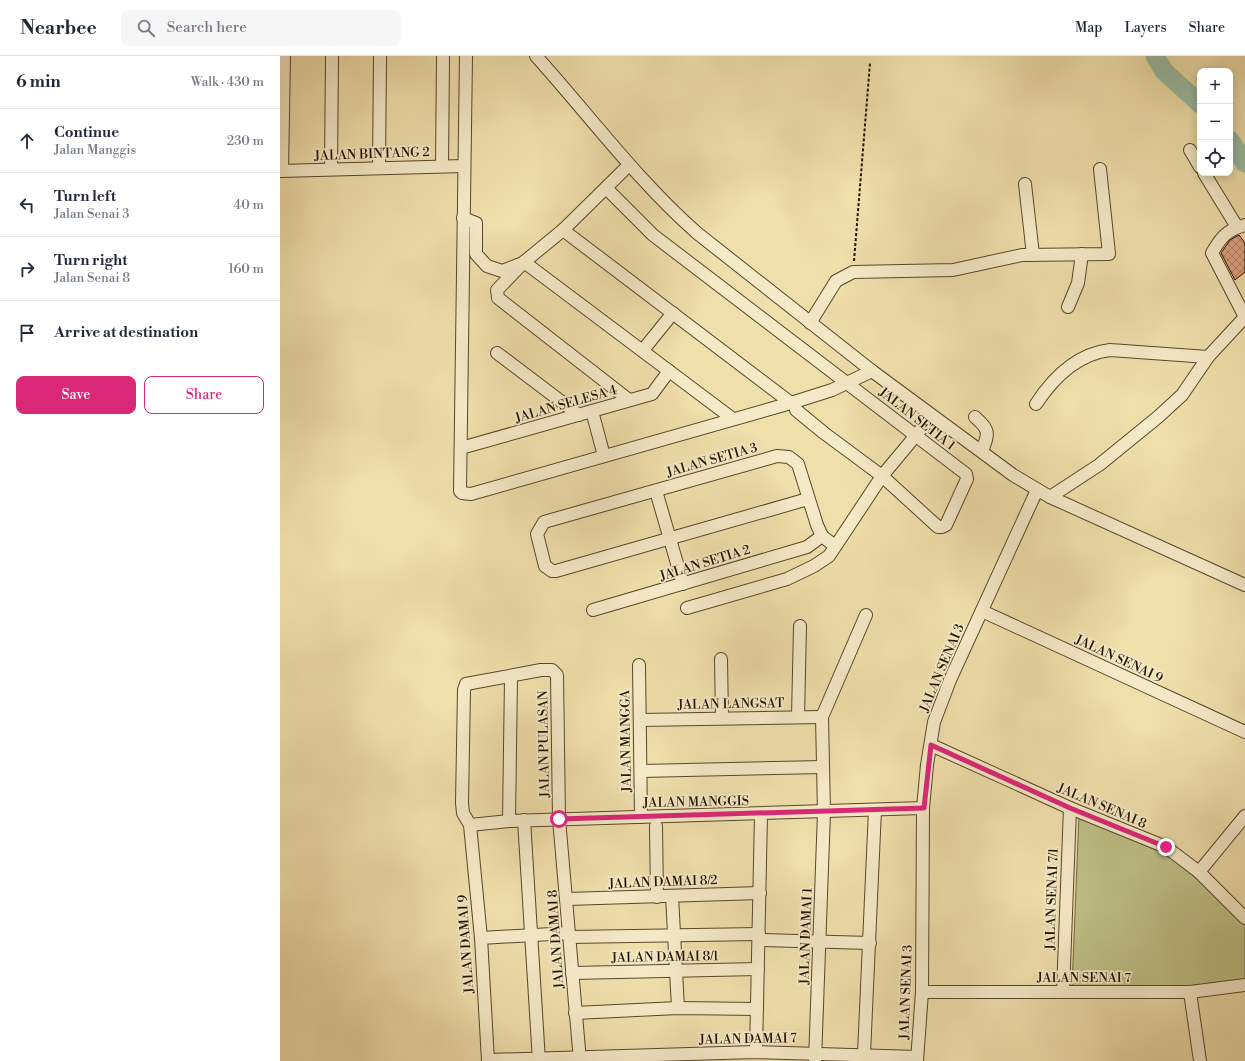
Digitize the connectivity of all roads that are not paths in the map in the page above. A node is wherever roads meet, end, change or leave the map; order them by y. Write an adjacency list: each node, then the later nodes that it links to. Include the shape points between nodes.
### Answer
1 (284, 56): 15 (street)
2 (332, 56): 13 (street)
3 (380, 56): 12 (street)
4 (443, 56): 10 (street)
5 (466, 56): 11 (street)
6 (536, 56): 9 (street)
7 (1190, 150): 8 (street)
8 (1197, 161)
9 (628, 165): 18 (street); 28 (street, via 666,206 697,233)
10 (442, 166): 11 (street, JALAN BINTANG 2); 12 (street, JALAN BINTANG 2)
11 (464, 166): 19 (street)
12 (379, 168): 13 (street, JALAN BINTANG 2)
13 (331, 169): 15 (street, JALAN BINTANG 2)
14 (1100, 169): 22 (street, via 1109,254)
15 (281, 171)
16 (1206, 176): 20 (street)
17 (1025, 184): 23 (street)
18 (606, 188): 21 (street); 34 (street, JALAN SETIA 1, via 653,235)
19 (464, 218): 24 (street, via 476,223 476,254 488,266 502,271); 44 (street)
20 (1241, 226): 27 (street, via 1222,236 1212,253)
21 (563, 230): 24 (street); 26 (street)
22 (1082, 254): 23 (street); 25 (street, via 1078,283)
23 (1033, 255): 28 (street, via 1022,255 953,270 853,272 836,281)
24 (524, 262): 29 (street); 35 (street, via 497,290 498,298)
25 (1068, 307)
26 (673, 313): 29 (street); 37 (street)
27 (1245, 317): 31 (street)
28 (810, 323): 33 (street)
29 (643, 350): 32 (street)
30 (497, 353): 39 (street)
31 (1208, 357): 36 (street, via 1110,350 1099,352 1078,361 1062,372 1046,388); 50 (street, via 1182,395 1158,417 1100,465)
32 (669, 371): 35 (street, JALAN SELESA 4, via 652,394); 42 (street)
33 (872, 371): 34 (street); 40 (street)
34 (848, 383): 37 (street); 43 (street, JALAN SETIA 1)
35 (629, 400): 38 (street, JALAN SELESA 4)
36 (1036, 404)
37 (793, 406): 42 (street); 47 (street, via 824,433)
38 (592, 411): 39 (street, JALAN SELESA 4); 46 (street)
39 (579, 415): 44 (street, JALAN SELESA 4)
40 (932, 416): 43 (street); 45 (street)
41 (975, 417): 45 (street, via 984,424 987,432)
42 (733, 419): 46 (street)
43 (916, 437): 47 (street); 47 (street, JALAN SETIA 1, via 966,474 967,479 946,525 938,527)
44 (461, 448): 46 (street, via 460,491 465,494)
45 (982, 451): 48 (street)
46 (604, 456)
47 (882, 476): 54 (street)
48 (1037, 490): 50 (street); 59 (street, JALAN SENAI 3)
49 (656, 491): 51 (street, JALAN SETIA 3, via 777,456 789,457 798,464); 53 (street); 53 (street, JALAN SETIA 3, via 544,522 536,534 545,566 552,571)
50 (1050, 497): 56 (street)
51 (808, 499): 52 (street, JALAN SETIA 3); 53 (street)
52 (822, 536): 54 (street); 55 (street, JALAN SETIA 2, via 807,547)
53 (670, 539): 55 (street)
54 (835, 546): 57 (street, via 828,556 814,566 787,579)
55 (683, 584): 58 (street, JALAN SETIA 2)
56 (1245, 585)
57 (687, 608)
58 (593, 610)
59 (982, 611): 69 (street, JALAN SENAI 9); 70 (street, JALAN SENAI 3, via 947,687 934,722)
60 (866, 615): 65 (street)
61 (800, 626): 66 (street)
62 (721, 659): 67 (street)
63 (639, 665): 68 (street, JALAN MANGGA)
64 (511, 677): 80 (street, JALAN PULASAN, via 541,670 552,670 557,675); 82 (street); 83 (street, JALAN DAMAI 9, via 466,684 464,690 462,803 463,813)
65 (822, 716): 66 (street, JALAN LANGSAT); 71 (street, JALAN DAMAI 1)
66 (798, 717): 67 (street, JALAN LANGSAT)
67 (722, 718): 68 (street, JALAN LANGSAT)
68 (640, 720): 72 (street, JALAN MANGGA)
69 (1245, 732)
70 (931, 745): 73 (street, JALAN SENAI 3); 74 (street, JALAN SENAI 8)
71 (823, 767): 72 (street); 76 (street, JALAN DAMAI 1)
72 (640, 771): 79 (street, JALAN MANGGA)
73 (924, 808): 75 (street, JALAN MANGGIS); 102 (street, JALAN SENAI 3)
74 (1070, 808): 85 (street, JALAN SENAI 8, via 1166,847); 103 (street, JALAN SENAI 7/1)
75 (876, 810): 76 (street, JALAN MANGGIS); 97 (street)
76 (824, 812): 77 (street, JALAN MANGGIS); 96 (street, JALAN DAMAI 1)
77 (761, 814): 79 (street, JALAN MANGGIS); 86 (street)
78 (1245, 816): 85 (street)
79 (641, 817): 80 (street, JALAN MANGGIS)
80 (559, 819): 81 (street, JALAN MANGGIS); 89 (street, JALAN DAMAI 8)
81 (524, 820): 82 (street, JALAN MANGGIS); 91 (street)
82 (509, 821): 83 (street, JALAN MANGGIS)
83 (470, 825): 95 (street, JALAN DAMAI 9)
84 (656, 826): 88 (street)
85 (1199, 872): 90 (street, JALAN SENAI 8)
86 (760, 893): 87 (street, JALAN DAMAI 8/2); 94 (street)
87 (672, 896): 88 (street, JALAN DAMAI 8/2); 93 (street)
88 (657, 897): 89 (street, JALAN DAMAI 8/2)
89 (567, 899): 92 (street, JALAN DAMAI 8)
90 (1245, 918)
91 (530, 935): 92 (street); 95 (street); 114 (street)
92 (569, 935): 93 (street); 100 (street, JALAN DAMAI 8)
93 (674, 935): 94 (street); 99 (street)
94 (759, 937): 96 (street); 98 (street)
95 (481, 938): 113 (street, JALAN DAMAI 9)
96 (820, 941): 97 (street); 110 (street, JALAN DAMAI 1)
97 (870, 943): 109 (street)
98 (758, 969): 99 (street, JALAN DAMAI 8/1); 106 (street)
99 (676, 971): 100 (street, JALAN DAMAI 8/1); 105 (street)
100 (572, 973): 107 (street, JALAN DAMAI 8)
101 (1245, 985): 104 (street, JALAN SENAI 7)
102 (922, 992): 103 (street, JALAN SENAI 7); 112 (street, JALAN SENAI 3)
103 (1063, 992): 104 (street, JALAN SENAI 7)
104 (1190, 992): 115 (street)
105 (678, 1008): 106 (street); 107 (street)
106 (757, 1009): 108 (street)
107 (575, 1013): 111 (street, JALAN DAMAI 8)
108 (756, 1052): 110 (street, JALAN DAMAI 7); 111 (street, JALAN DAMAI 7)
109 (864, 1054): 110 (street, JALAN DAMAI 7); 112 (street, JALAN DAMAI 7)
110 (815, 1057)
111 (580, 1059): 114 (street, JALAN DAMAI 7)
112 (917, 1059)
113 (488, 1060): 114 (street, JALAN DAMAI 7)
114 (539, 1060)
115 (1200, 1061)

